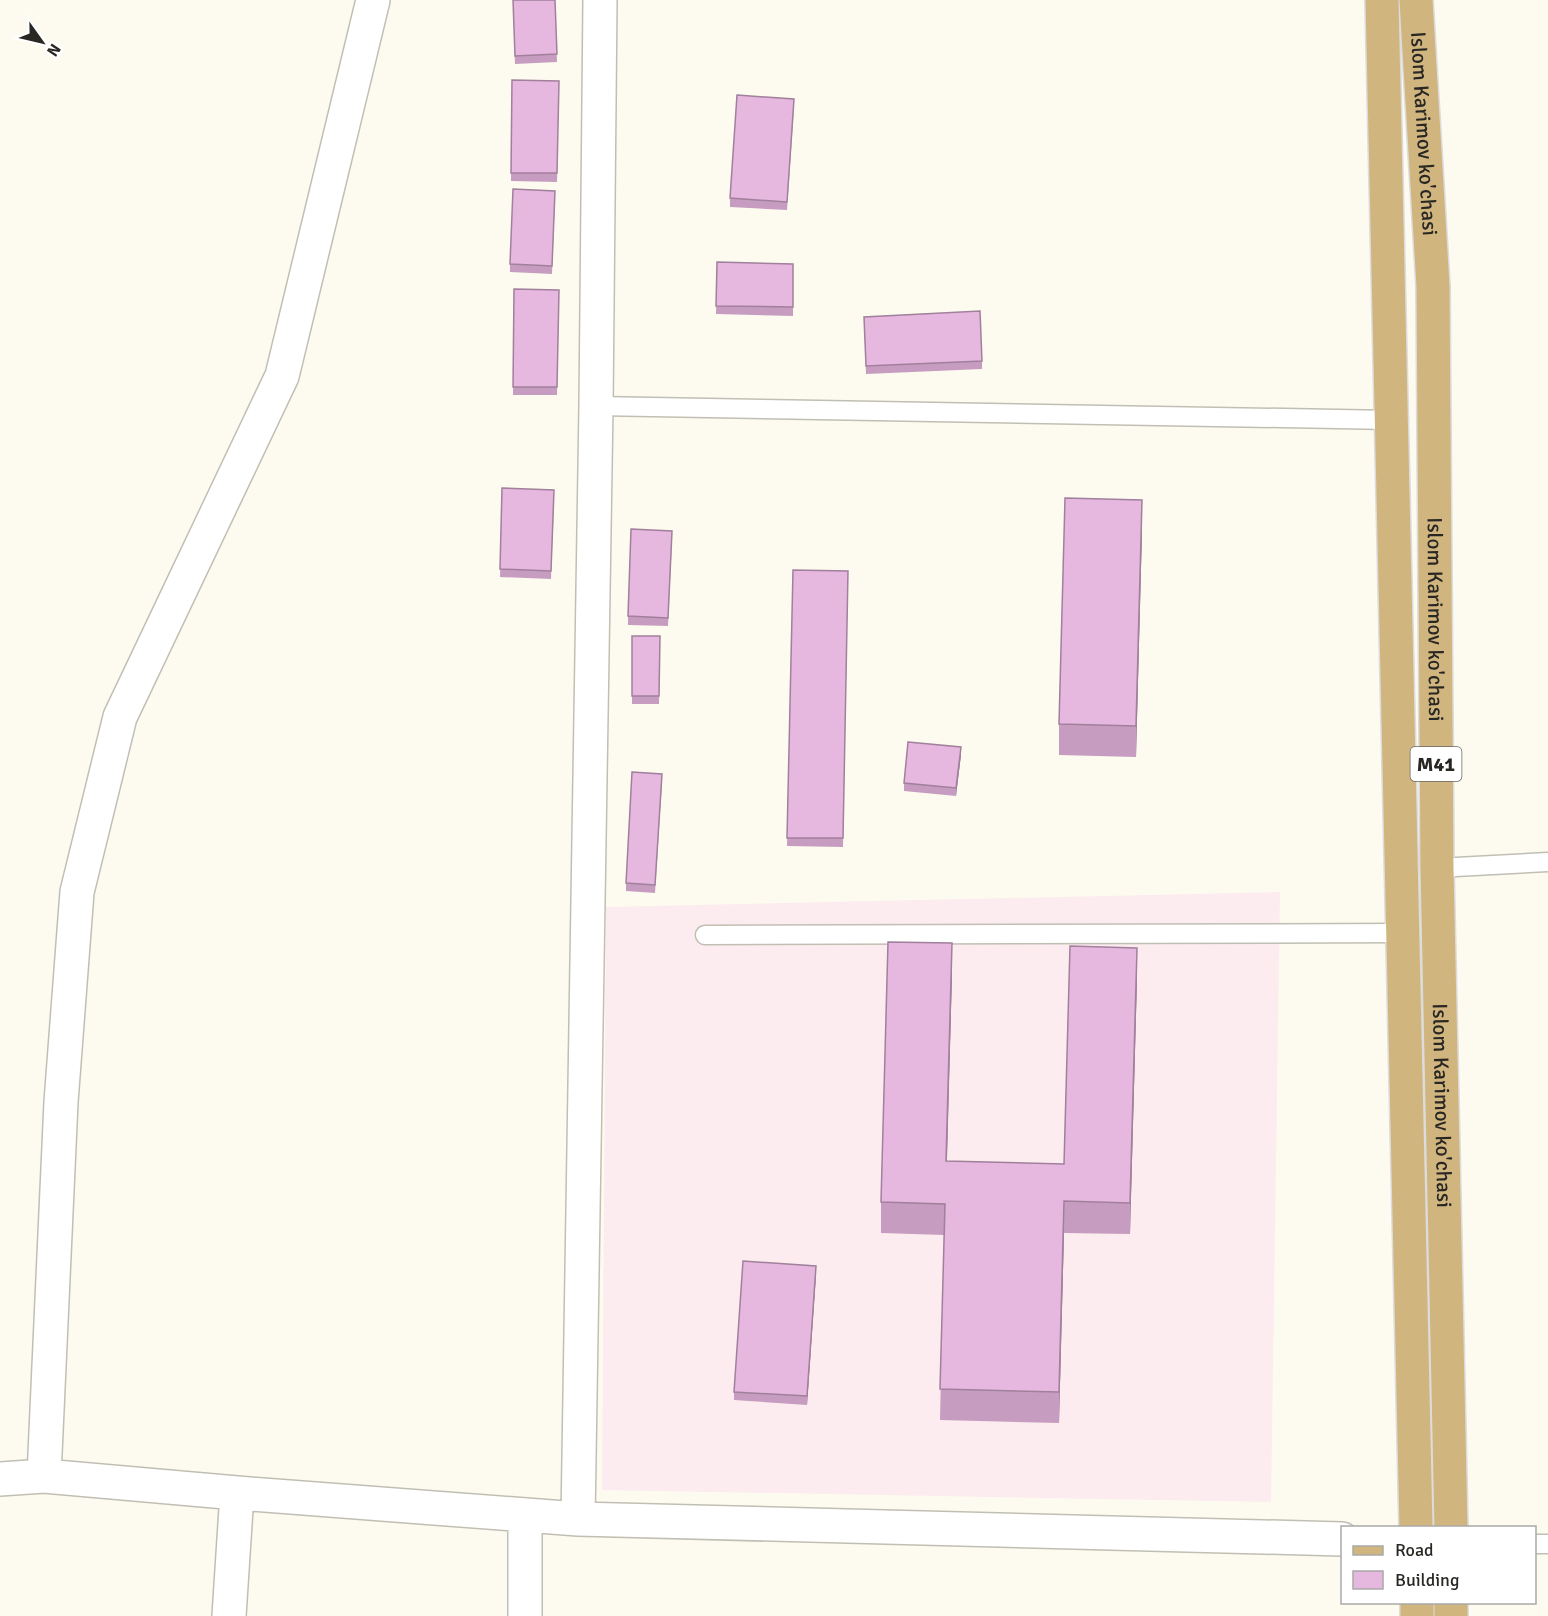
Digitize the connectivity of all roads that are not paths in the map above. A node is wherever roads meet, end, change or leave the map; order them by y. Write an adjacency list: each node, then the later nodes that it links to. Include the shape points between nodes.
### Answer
1 (374, 0): 11 (street, via 282,376 120,717 77,892 61,1102)
2 (600, 0): 5 (street)
3 (1382, 0): 6 (main road, Islom Karimov ko'chasi / M41)
4 (1416, 0): 8 (main road, Islom Karimov ko'chasi / M41, via 1432,286)
5 (596, 406): 6 (lane); 15 (street)
6 (1392, 420): 9 (main road, Islom Karimov ko'chasi / M41)
7 (1548, 862): 8 (lane)
8 (1437, 868): 17 (main road, Islom Karimov ko'chasi / M41)
9 (1403, 933): 10 (lane); 16 (main road, Islom Karimov ko'chasi / M41)
10 (705, 934)
11 (44, 1476): 12 (street); 13 (street)
12 (0, 1479)
13 (237, 1493): 14 (street); 19 (street)
14 (525, 1515): 15 (street); 20 (street)
15 (578, 1519): 18 (street)
16 (1416, 1526)
17 (1451, 1526)
18 (1341, 1539)
19 (230, 1616)
20 (525, 1616)

